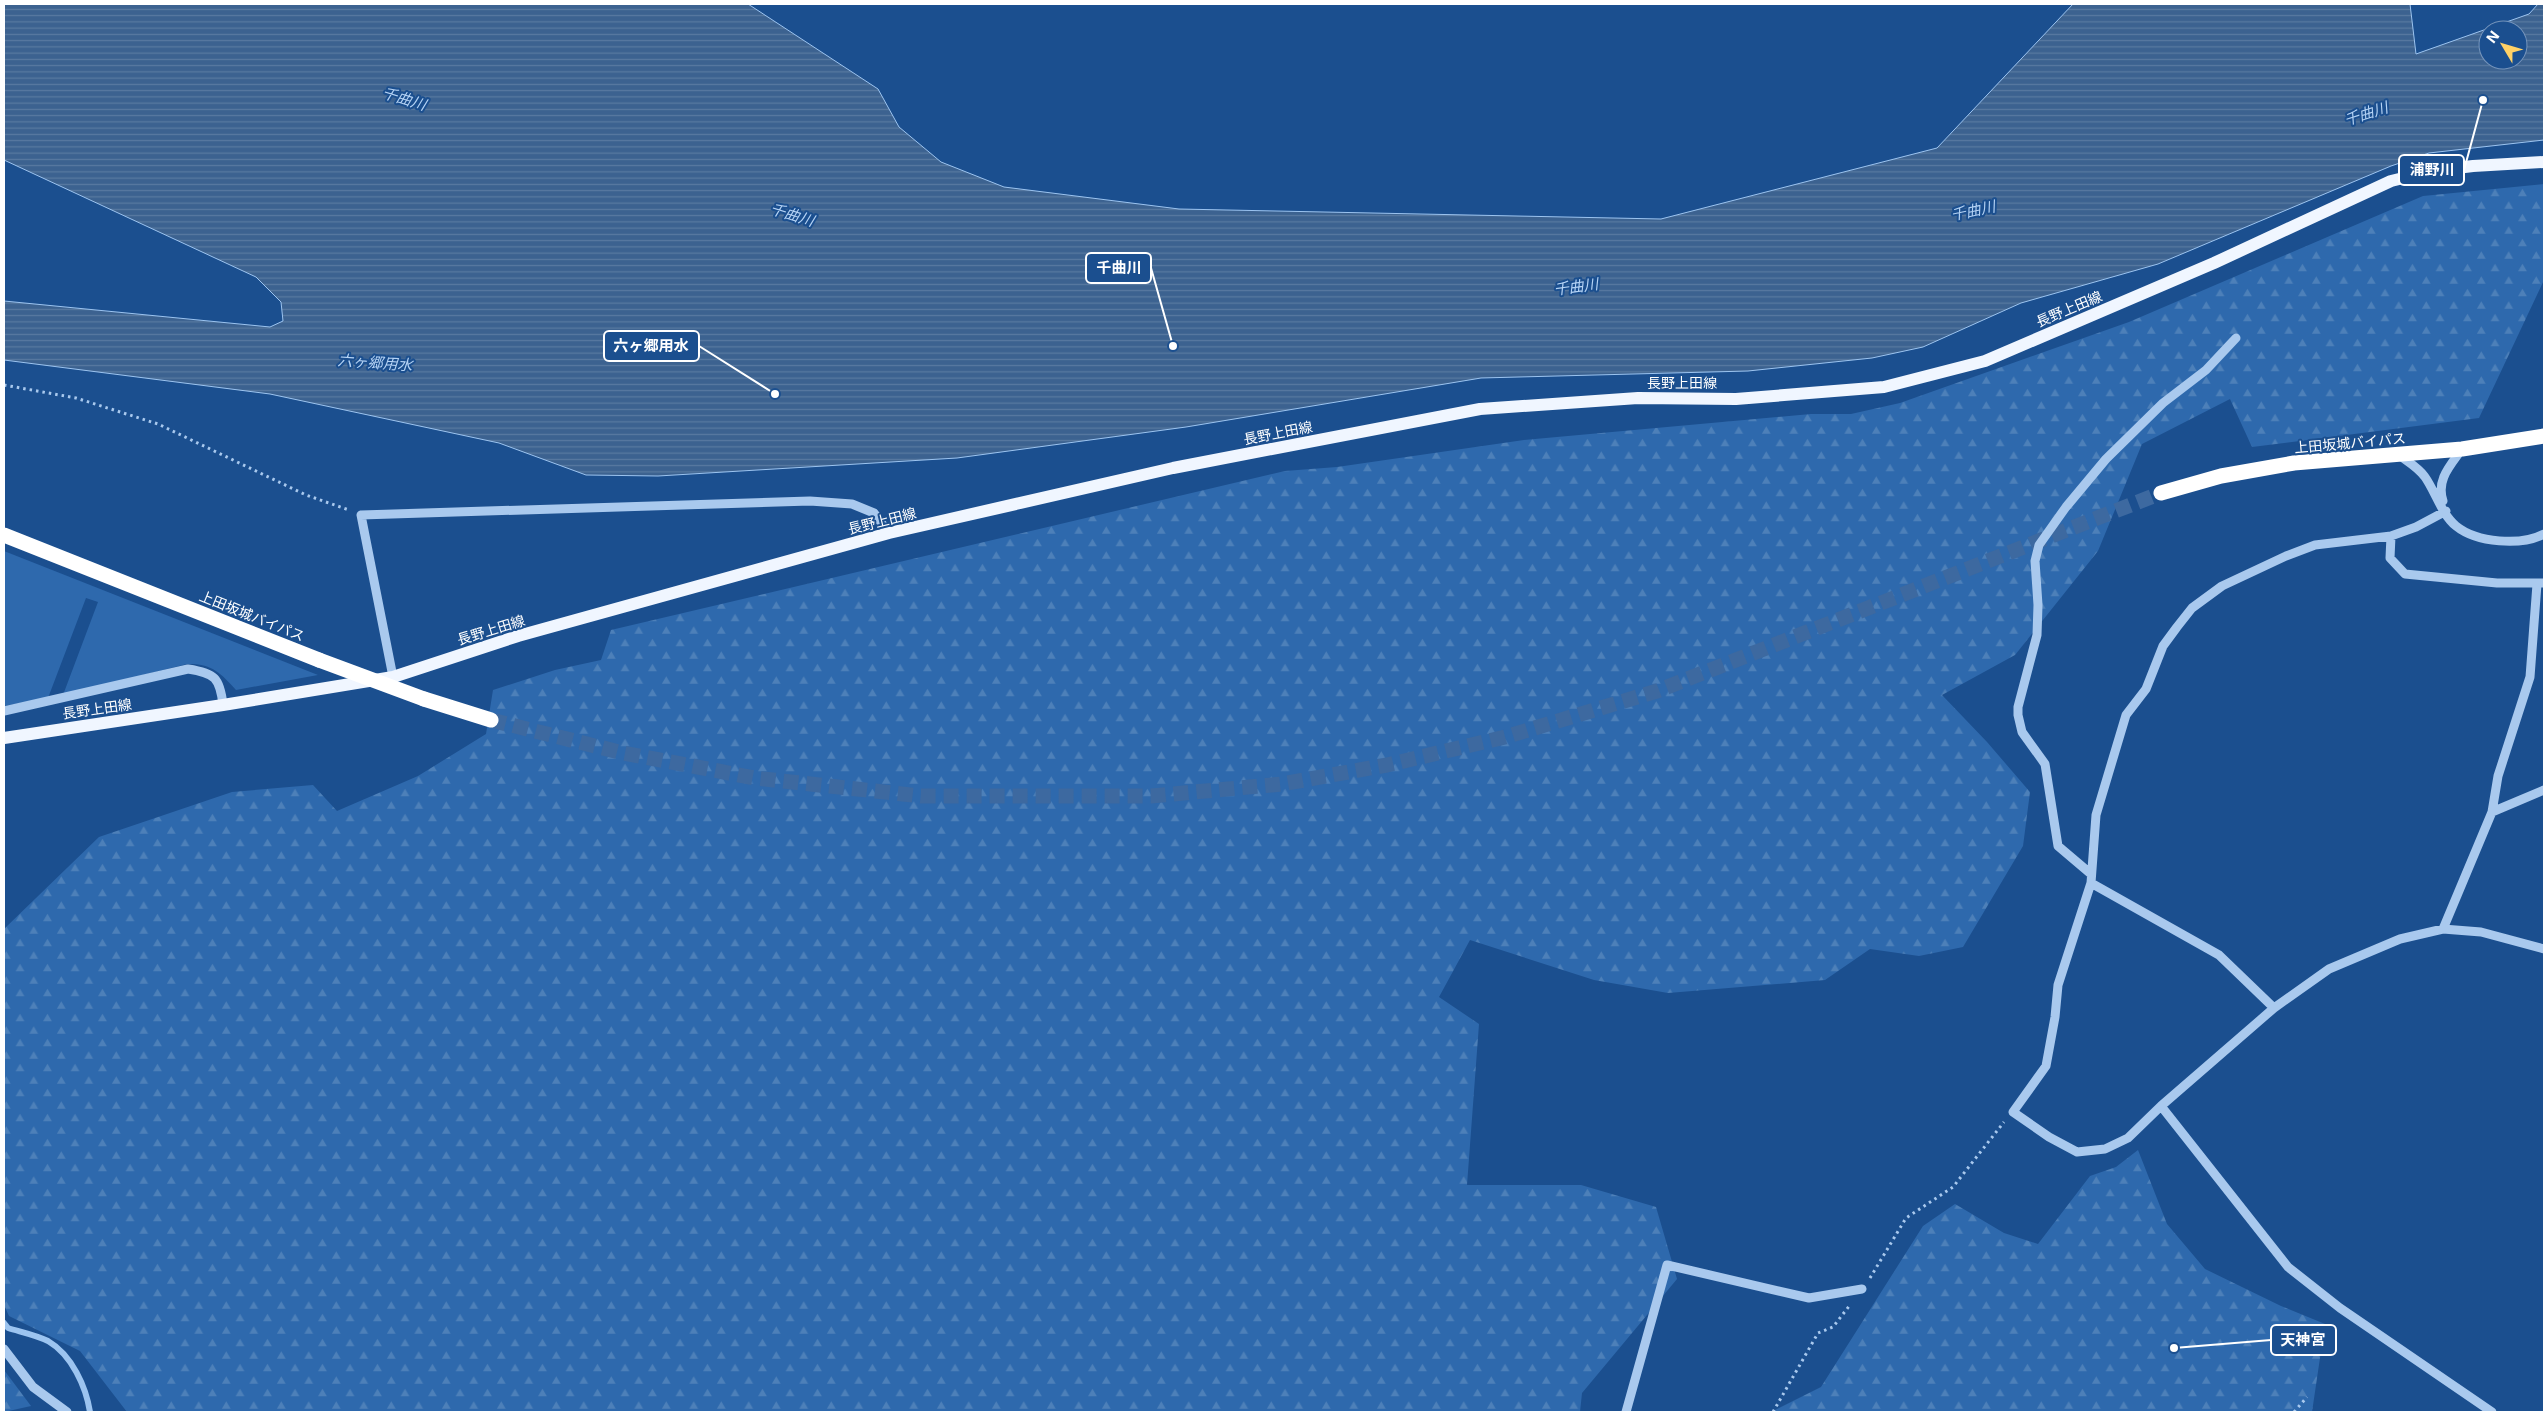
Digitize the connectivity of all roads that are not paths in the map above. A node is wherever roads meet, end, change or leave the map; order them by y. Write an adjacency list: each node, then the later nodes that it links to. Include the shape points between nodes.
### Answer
1 (2544, 162): 8 (main road, 長野上田線, via 2432,171 2391,181 2214,263 1985,361 1884,387 1736,399 1638,398 1480,409 1173,468)
2 (2236, 338): 20 (street, via 2217,360 2163,403 2106,459 2046,532 2037,552 2036,635 2018,707 2019,724 2044,764 2058,846)
3 (2544, 436): 4 (highway, 上田坂城バイパス)
4 (2462, 450): 5 (highway, 上田坂城バイパス); 7 (street, via 2441,482 2440,492)
5 (2399, 455): 6 (highway, 上田坂城バイパス, via 2294,463 2222,476); 7 (street, via 2424,475)
6 (2161, 493)
7 (2446, 511): 9 (street, via 2455,525 2473,534 2500,540 2533,540); 11 (street)
8 (889, 533): 13 (main road, 長野上田線, via 518,636); 13 (street, via 874,513 852,504 810,501 361,515)
9 (2544, 534)
10 (4, 535): 16 (highway, 上田坂城バイパス, bridge, via 319,660)
11 (2391, 536): 12 (street, via 2390,558 2405,574 2497,583); 20 (street, via 2315,545 2222,586 2192,608 2163,646 2146,689 2126,716 2096,815)
12 (2541, 583): 19 (street, via 2530,677 2498,776)
13 (393, 677): 14 (main road, 長野上田線)
14 (223, 705): 15 (street, via 217,679 206,671 188,669); 17 (main road, 長野上田線)
15 (4, 711)
16 (491, 720)
17 (4, 738)
18 (2544, 790): 19 (street)
19 (2492, 812): 21 (street)
20 (2091, 879): 23 (street, via 2219,955); 24 (street, via 2058,985 2046,1066 2013,1112 2077,1152 2105,1149 2128,1138)
21 (2443, 929): 22 (street, via 2481,932); 23 (street, via 2400,939 2329,970)
22 (2544, 949)
23 (2274, 1008): 24 (street)
24 (2161, 1106): 29 (street, via 2288,1267 2340,1308)
25 (1862, 1289): 28 (street, via 1809,1298 1667,1265)
26 (4, 1349): 27 (street, via 33,1386)
27 (67, 1412)
28 (1626, 1412)
29 (2492, 1412)

